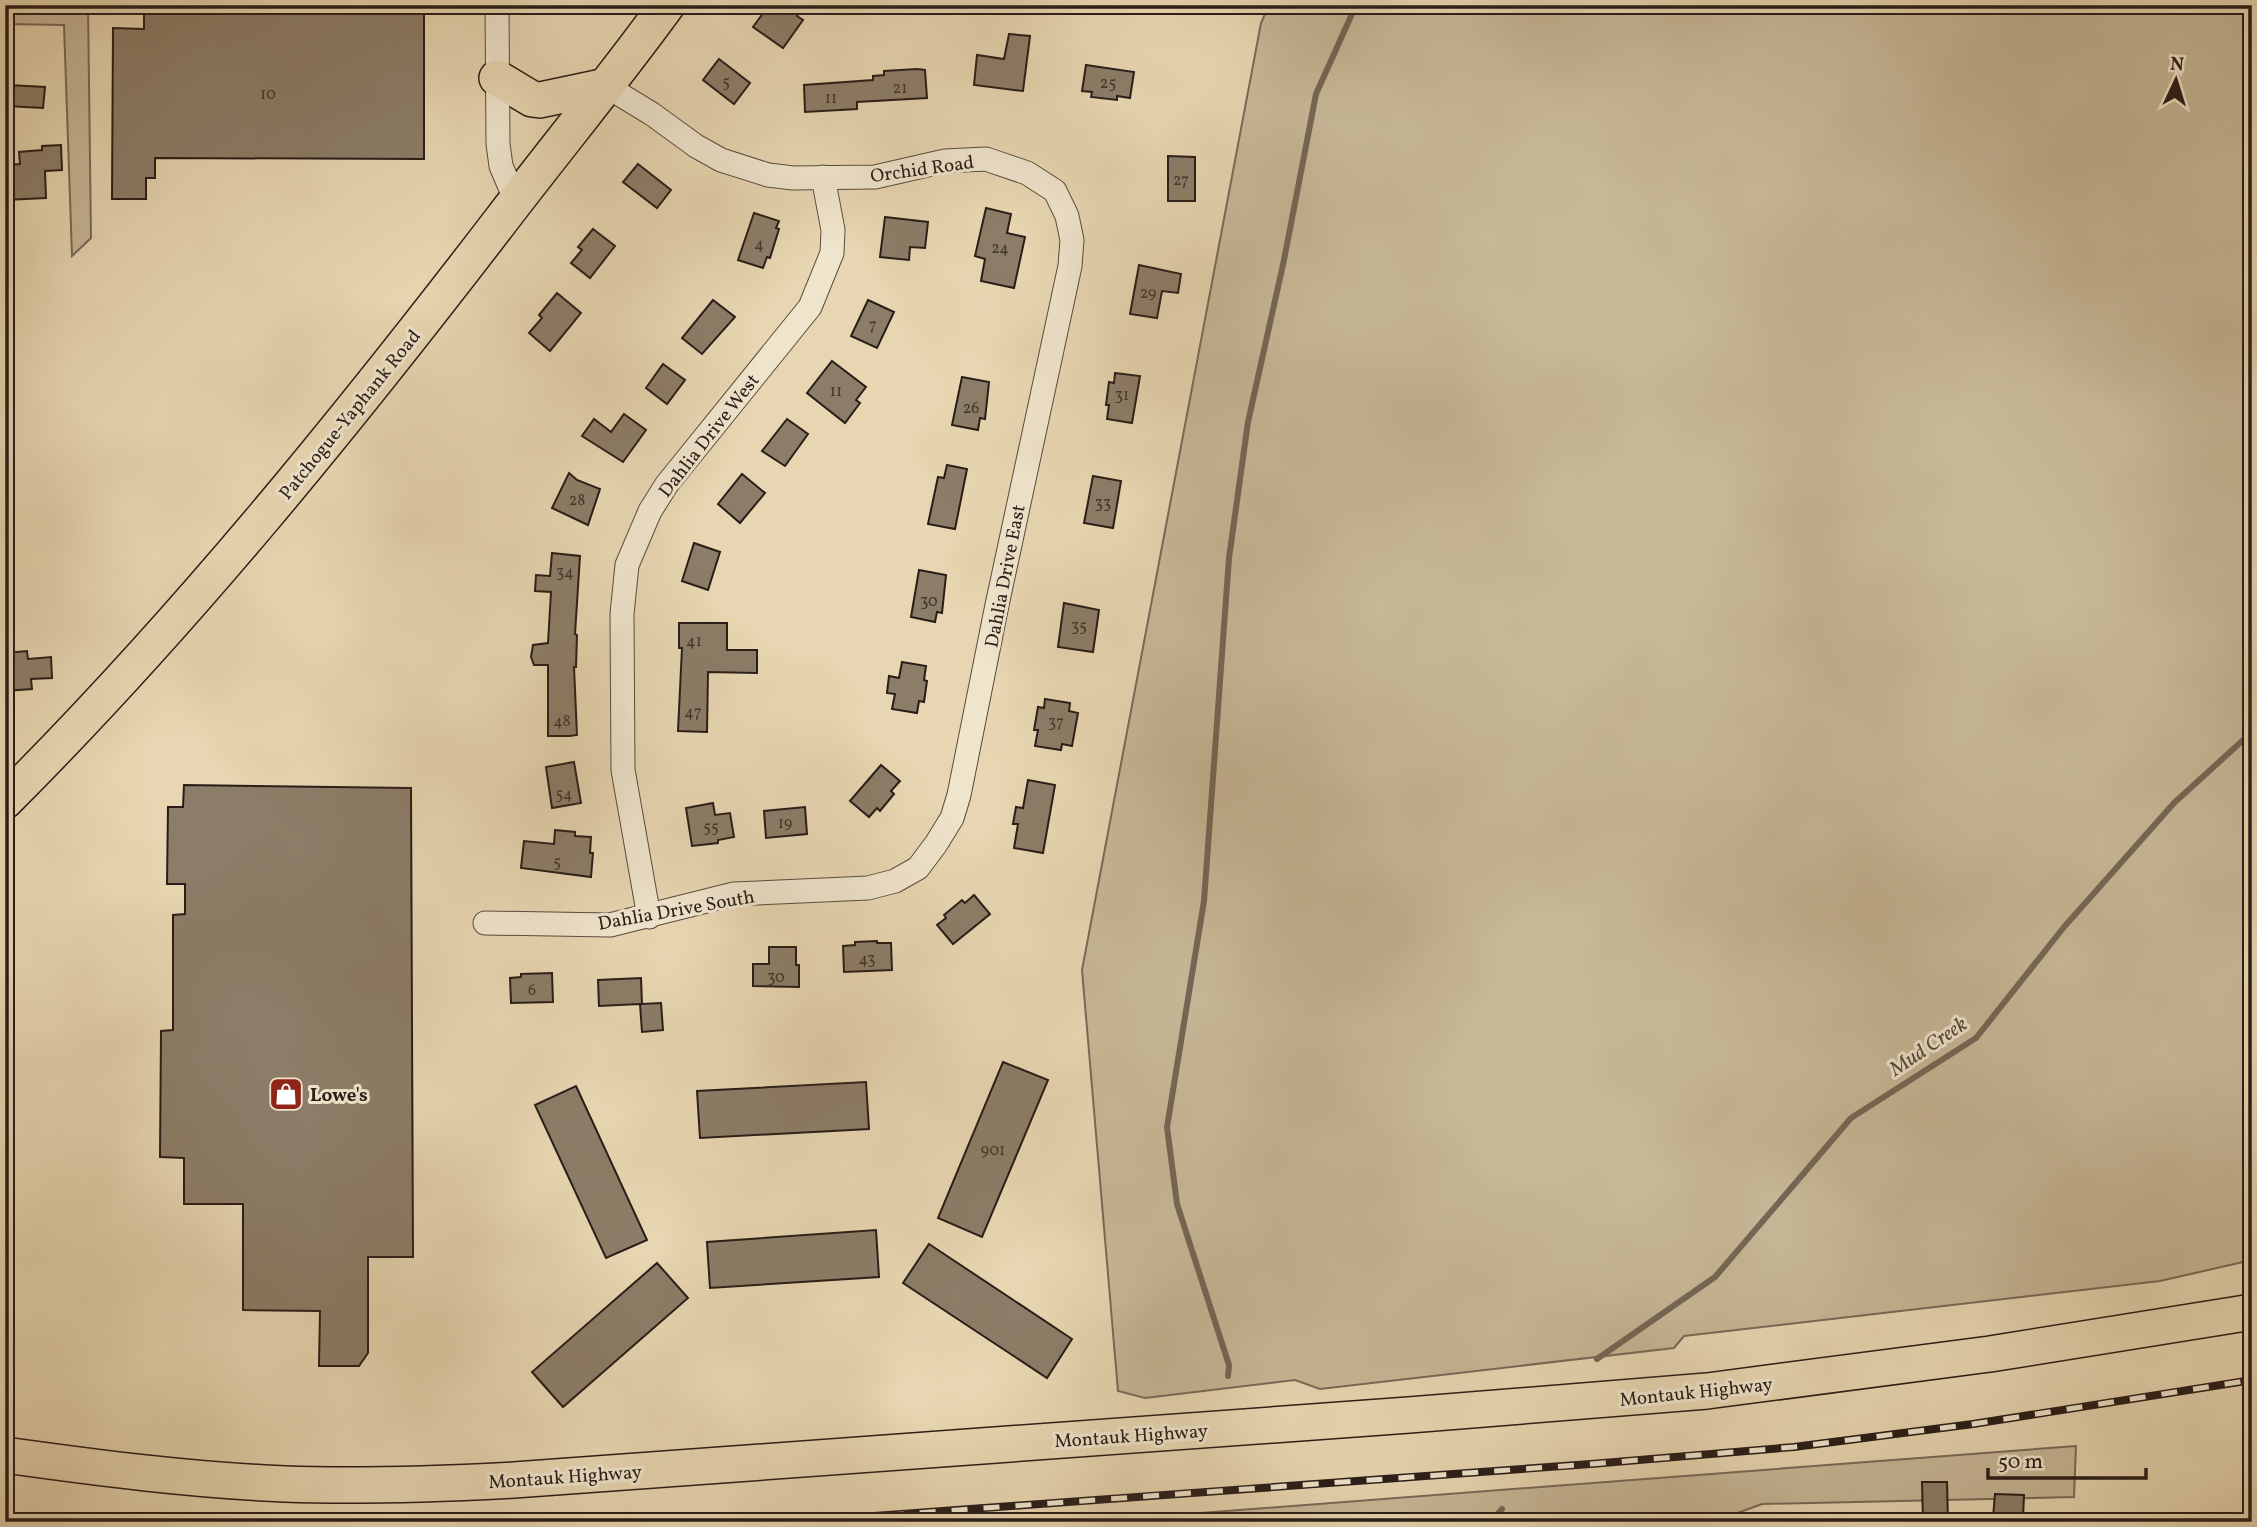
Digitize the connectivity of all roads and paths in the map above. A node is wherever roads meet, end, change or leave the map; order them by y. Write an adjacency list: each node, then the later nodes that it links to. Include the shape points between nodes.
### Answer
1 (497, 5): 3 (street)
2 (667, 5): 4 (main road, Patchogue-Yaphank Road)
3 (497, 78): 4 (main road, via 540,100); 6 (street, via 501,166)
4 (606, 86): 5 (street, Orchid Road, via 721,160 768,175); 6 (main road, Patchogue-Yaphank Road)
5 (823, 177): 7 (street, Orchid Road, via 875,177 945,161 986,159 1027,173 1055,191 1067,216 1072,240); 10 (street, Dahlia Drive West, via 833,230 832,253 810,307 667,484 650,510 627,565 622,614 623,770)
6 (516, 201): 8 (main road, Patchogue-Yaphank Road, via 244,542)
7 (1061, 304): 9 (street, Dahlia Drive East, via 960,794)
8 (5, 801)
9 (936, 844): 10 (street, Dahlia Drive South, via 918,868 895,881 868,888 734,894)
10 (649, 917): 11 (street, Dahlia Drive South, via 610,925)
11 (485, 923)
12 (2252, 1311): 13 (main road, Montauk Highway, via 1990,1354 1707,1391 514,1480 286,1484)
13 (5, 1455)

